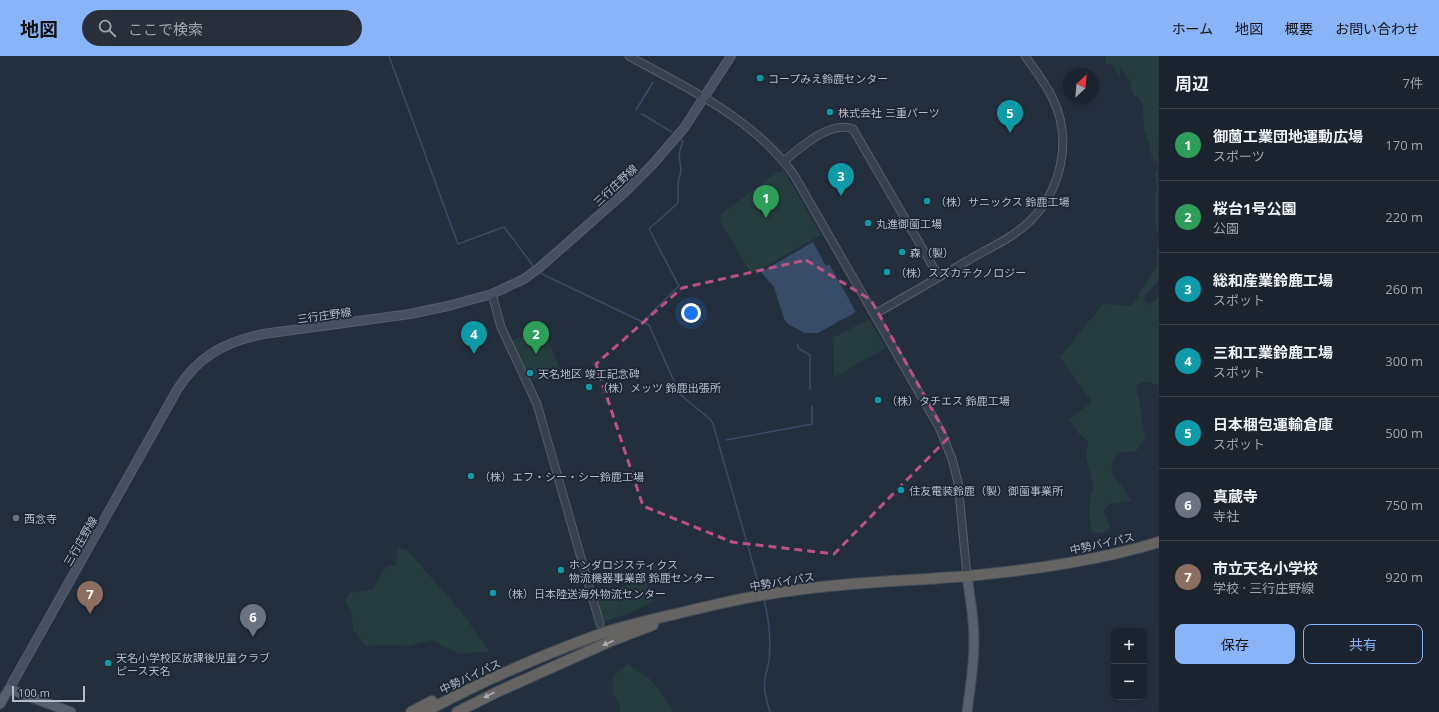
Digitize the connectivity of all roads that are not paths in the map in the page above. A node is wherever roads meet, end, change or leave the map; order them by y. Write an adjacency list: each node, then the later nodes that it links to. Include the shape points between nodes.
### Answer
1 (629, 56): 5 (street)
2 (638, 56): 5 (street)
3 (731, 56): 6 (main road, 三行庄野線)
4 (1025, 56): 8 (street, via 1049,92 1060,119 1062,154 1055,183 1042,207 1021,229)
5 (663, 74): 6 (street)
6 (705, 97): 7 (street, via 753,131); 9 (main road, 三行庄野線, via 684,128 639,178 536,270 515,284)
7 (784, 161): 8 (street, via 822,132 844,127 853,129); 10 (street)
8 (939, 278): 10 (street)
9 (492, 294): 14 (street, via 501,327 537,404); 16 (main road, 三行庄野線, via 410,314 246,337 208,355 177,390)
10 (875, 314): 12 (street, via 940,429 952,459 960,496)
11 (1159, 542): 12 (highway, 中勢バイパス, via 1077,561)
12 (968, 576): 13 (highway, 中勢バイパス, via 831,586 751,597); 22 (main road, via 974,644)
13 (706, 607): 15 (highway, 中勢バイパス, via 635,623 538,654); 21 (highway, one-way to 21, via 644,628)
14 (600, 624)
15 (506, 669): 19 (highway, via 464,685); 20 (highway, 中勢バイパス)
16 (9, 689): 17 (main road); 18 (main road)
17 (0, 704)
18 (71, 712)
19 (411, 712)
20 (425, 712)
21 (457, 712)
22 (967, 712)

